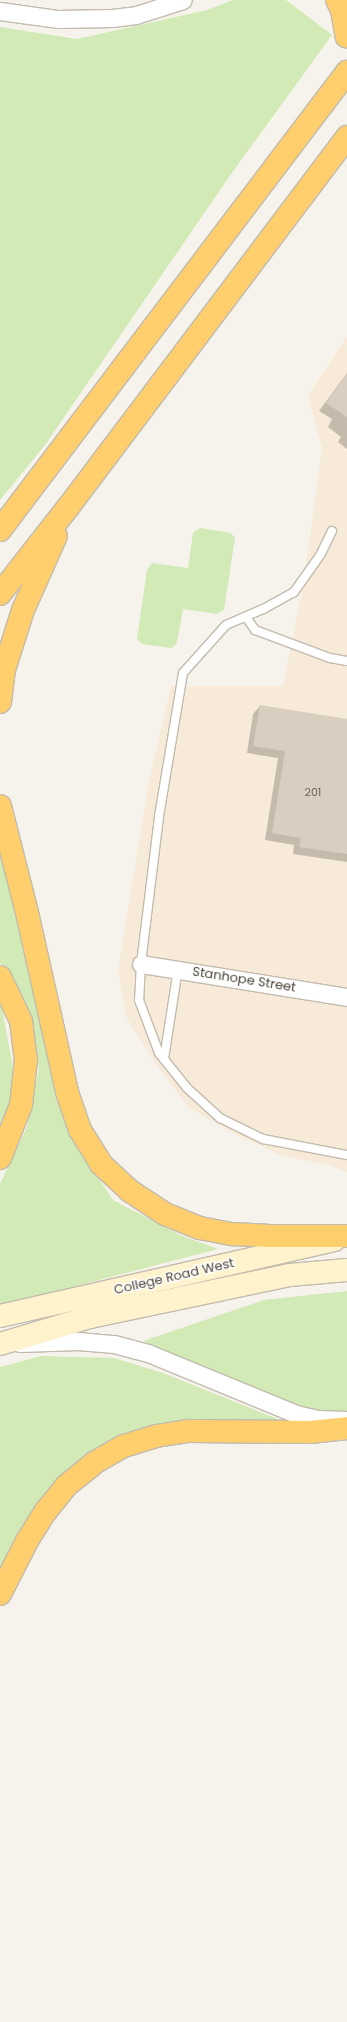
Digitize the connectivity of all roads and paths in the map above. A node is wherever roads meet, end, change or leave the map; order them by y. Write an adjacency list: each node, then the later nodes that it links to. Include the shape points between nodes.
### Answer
1 (183, 0): 3 (street, via 136,15 112,18 58,19)
2 (337, 0): 4 (highway, via 342,10)
3 (0, 11)
4 (347, 37)
5 (347, 66): 8 (highway)
6 (347, 136): 7 (highway)
7 (70, 506): 10 (highway); 13 (highway, via 23,610 4,670)
8 (0, 530)
9 (332, 531): 11 (lane, via 294,592)
10 (0, 594)
11 (246, 617): 12 (lane, via 255,630 330,658); 15 (lane, via 226,625 183,672 159,816)
12 (347, 661)
13 (0, 702)
14 (0, 806): 22 (highway, via 67,1092 80,1130 101,1164 130,1191 165,1214 200,1228 232,1234 267,1236)
15 (142, 964): 16 (street, Stanhope Street); 19 (lane, via 140,1000 159,1053)
16 (178, 970): 18 (street, Stanhope Street); 19 (lane)
17 (0, 977): 21 (highway, via 20,1021 26,1060 21,1105)
18 (347, 997)
19 (164, 1059): 20 (lane, via 187,1088 220,1118 263,1139)
20 (347, 1155)
21 (0, 1158)
22 (347, 1236): 24 (street, College Road West)
23 (347, 1270): 25 (street, College Road West, via 290,1275 90,1317)
24 (0, 1316)
25 (2, 1344): 26 (street, via 78,1341 114,1344 148,1353 296,1414 317,1419)
26 (347, 1420)
27 (347, 1428): 28 (highway, via 310,1432 189,1431 156,1436 124,1446 94,1463 62,1491 27,1541)
28 (0, 1594)

